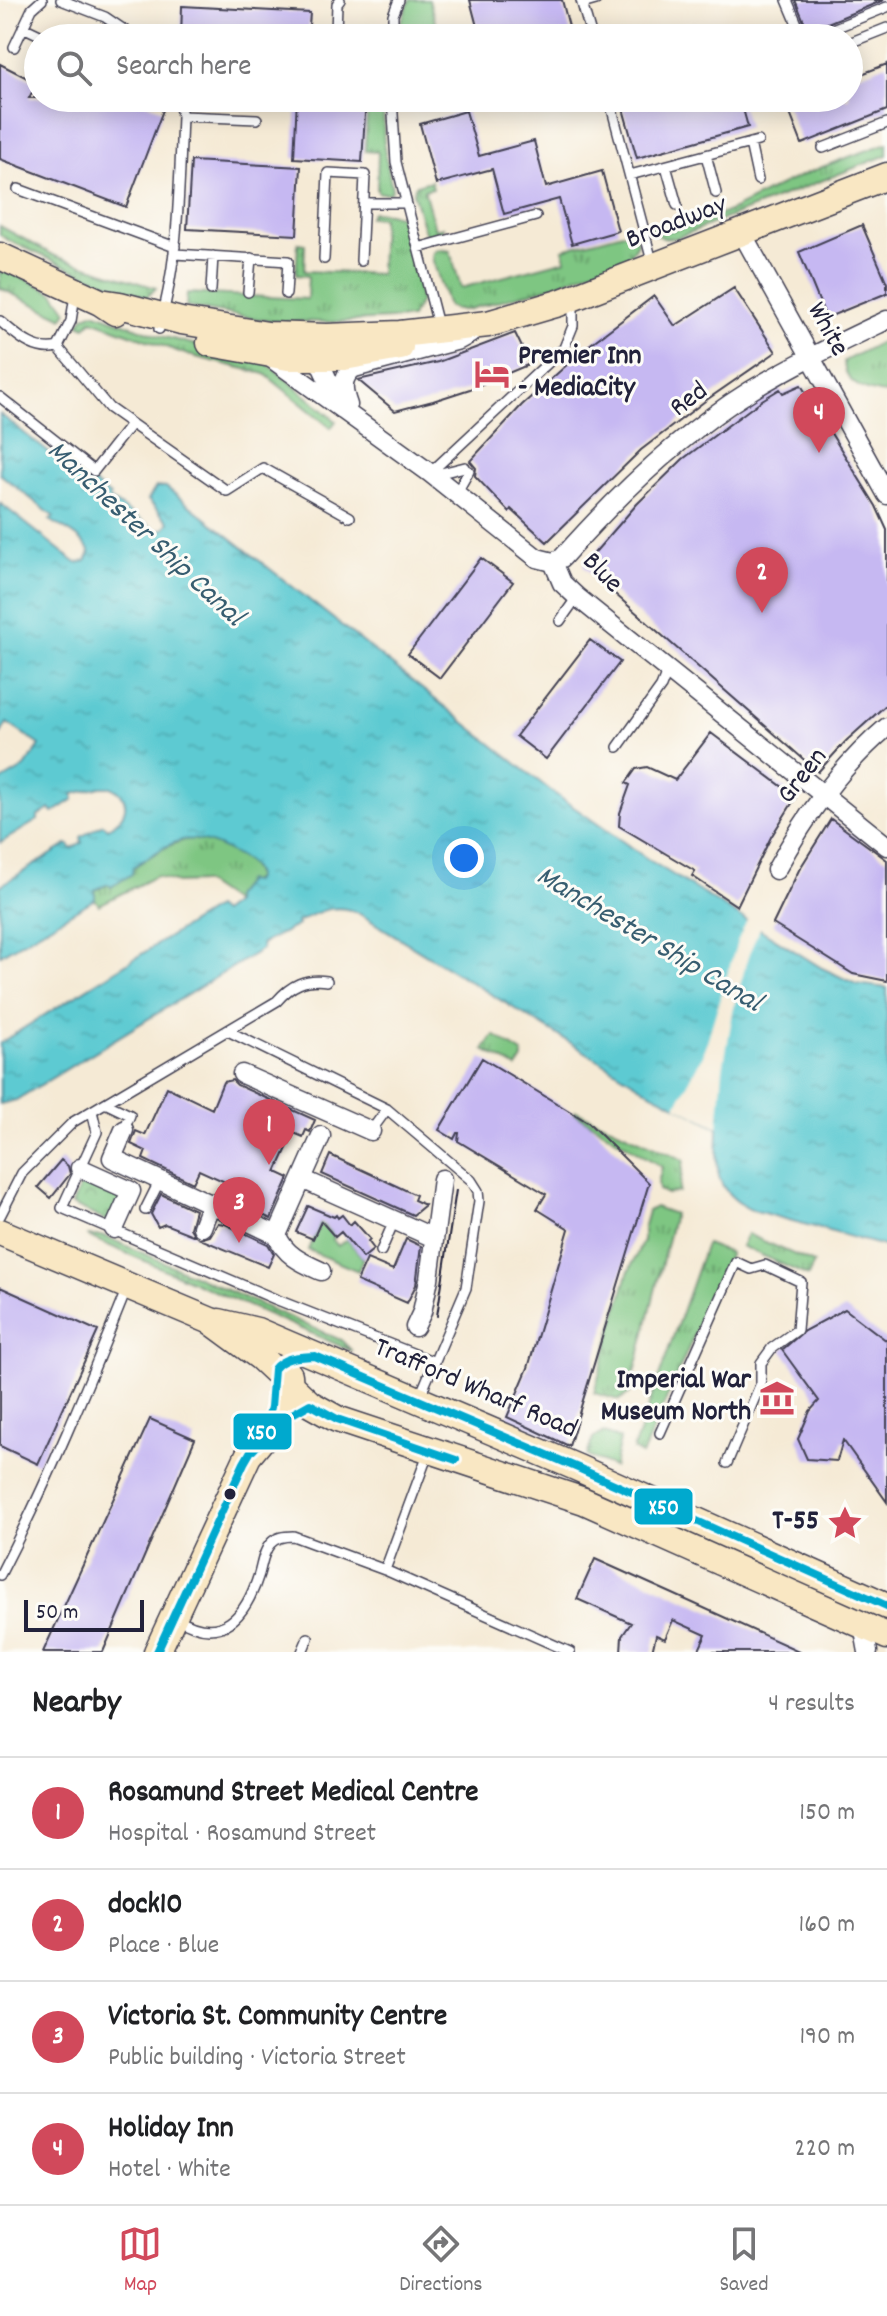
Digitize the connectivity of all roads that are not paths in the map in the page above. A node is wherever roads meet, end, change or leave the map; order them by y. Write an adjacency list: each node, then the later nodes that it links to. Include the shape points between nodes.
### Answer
1 (42, 0): 9 (lane)
2 (61, 0): 10 (lane)
3 (340, 0): 11 (lane)
4 (399, 0): 12 (lane)
5 (596, 0): 7 (lane)
6 (787, 0): 14 (lane)
7 (581, 2): 13 (lane)
8 (887, 7): 15 (lane)
9 (24, 24)
10 (115, 24)
11 (336, 24)
12 (393, 24)
13 (588, 24)
14 (797, 24)
15 (845, 24)
16 (23, 27): 19 (lane)
17 (887, 28): 18 (lane)
18 (863, 37)
19 (14, 47)
20 (181, 112): 23 (lane)
21 (393, 112): 35 (lane)
22 (613, 112): 29 (lane)
23 (182, 116): 24 (lane); 40 (lane)
24 (257, 119)
25 (887, 123): 26 (lane)
26 (823, 148)
27 (706, 155): 28 (lane); 31 (lane, via 754,142); 33 (lane)
28 (666, 166): 29 (lane); 36 (lane)
29 (630, 175): 46 (lane)
30 (887, 176): 38 (street, Broadway)
31 (758, 180)
32 (18, 189): 40 (lane)
33 (716, 193)
34 (364, 203): 35 (lane); 44 (lane, via 365,175 328,173); 45 (lane)
35 (405, 203): 39 (lane)
36 (677, 205)
37 (536, 216): 39 (lane)
38 (742, 233): 46 (street, Broadway); 60 (street, White)
39 (418, 248): 55 (lane)
40 (175, 250): 42 (lane); 52 (lane)
41 (0, 256): 48 (street, Broadway)
42 (213, 256): 43 (lane); 47 (lane)
43 (251, 258): 49 (lane); 50 (lane, via 288,261)
44 (324, 259)
45 (361, 261)
46 (654, 268): 51 (street, Broadway)
47 (211, 290)
48 (76, 292): 52 (street, Broadway, via 116,313); 57 (lane, via 71,321)
49 (248, 292)
50 (286, 294)
51 (573, 298): 56 (street, Broadway); 65 (lane, via 573,326 564,348)
52 (156, 319): 55 (street, Broadway, via 298,337); 58 (street, Broadway, via 185,337); 59 (street, Broadway, via 227,337 312,348)
53 (887, 320): 60 (street, Red)
54 (0, 321): 57 (lane, via 37,347)
55 (439, 329): 56 (street, Broadway)
56 (479, 329): 59 (street, Broadway, via 359,355); 62 (street, Broadway, via 459,340 354,368 344,385)
57 (58, 347): 63 (lane, via 109,408)
58 (268, 355): 59 (street, Broadway); 64 (street, Blue)
59 (316, 357): 62 (street, via 334,393)
60 (809, 358): 67 (street, White); 69 (street, Red, via 695,431)
61 (0, 397): 63 (lane, via 94,471)
62 (348, 406): 64 (street)
63 (131, 424): 68 (lane, via 227,491 263,468)
64 (368, 428): 65 (street, Blue)
65 (432, 474): 66 (street, Blue); 66 (lane, via 467,469)
66 (456, 494): 69 (street, Blue, via 537,558)
67 (887, 495)
68 (350, 517)
69 (553, 562): 70 (street, Blue, via 562,583)
70 (577, 597): 71 (lane); 72 (street, Blue)
71 (560, 621)
72 (661, 663): 74 (lane, via 661,687); 75 (street, Blue)
73 (887, 727): 75 (street, Green)
74 (618, 747)
75 (822, 795): 76 (street, Blue); 77 (street, Green)
76 (887, 846)
77 (776, 870)
78 (327, 981): 79 (lane, via 303,981)
79 (228, 1031): 81 (lane); 82 (lane)
80 (242, 1074): 84 (street)
81 (105, 1103): 83 (lane); 85 (lane, via 130,1115)
82 (387, 1109): 86 (lane); 87 (lane)
83 (92, 1111): 88 (lane, via 97,1132); 94 (lane, via 73,1122 22,1173)
84 (327, 1125): 86 (street); 89 (street)
85 (124, 1130): 91 (street, via 112,1158)
86 (371, 1131)
87 (450, 1161): 90 (lane); 105 (lane, via 471,1180 479,1201 466,1288)
88 (80, 1168): 97 (street, via 131,1191); 97 (lane, via 62,1208)
89 (302, 1179): 95 (street); 99 (street)
90 (442, 1179): 100 (street)
91 (160, 1180): 92 (street); 93 (lane)
92 (211, 1203): 96 (street); 99 (street)
93 (145, 1210)
94 (0, 1216)
95 (394, 1221): 100 (street); 101 (lane)
96 (202, 1227)
97 (114, 1229): 105 (lane)
98 (0, 1232): 103 (street)
99 (277, 1235): 102 (street, via 280,1246 297,1260)
100 (434, 1238): 104 (street)
101 (381, 1251)
102 (321, 1271)
103 (129, 1285): 106 (street, via 211,1321 246,1326); 112 (lane, via 69,1430)
104 (415, 1327)
105 (435, 1362): 107 (lane)
106 (290, 1373): 107 (street, Trafford Wharf Road, via 315,1356); 109 (street, via 337,1419); 114 (street, via 291,1400 244,1463)
107 (419, 1400): 113 (street, Trafford Wharf Road, via 579,1464)
108 (660, 1433): 110 (lane, via 736,1262 751,1269 765,1265 801,1282 797,1330 761,1363 761,1383)
109 (429, 1451): 111 (lane); 115 (street, via 584,1501)
110 (727, 1463)
111 (385, 1570): 114 (lane, via 285,1536 268,1546 258,1578 231,1623 199,1630); 120 (lane)
112 (0, 1575)
113 (887, 1606)
114 (174, 1616): 118 (street)
115 (863, 1625): 116 (street); 121 (street)
116 (887, 1636)
117 (308, 1638): 119 (lane)
118 (157, 1652)
119 (302, 1652)
120 (570, 1652)
121 (868, 1652)

